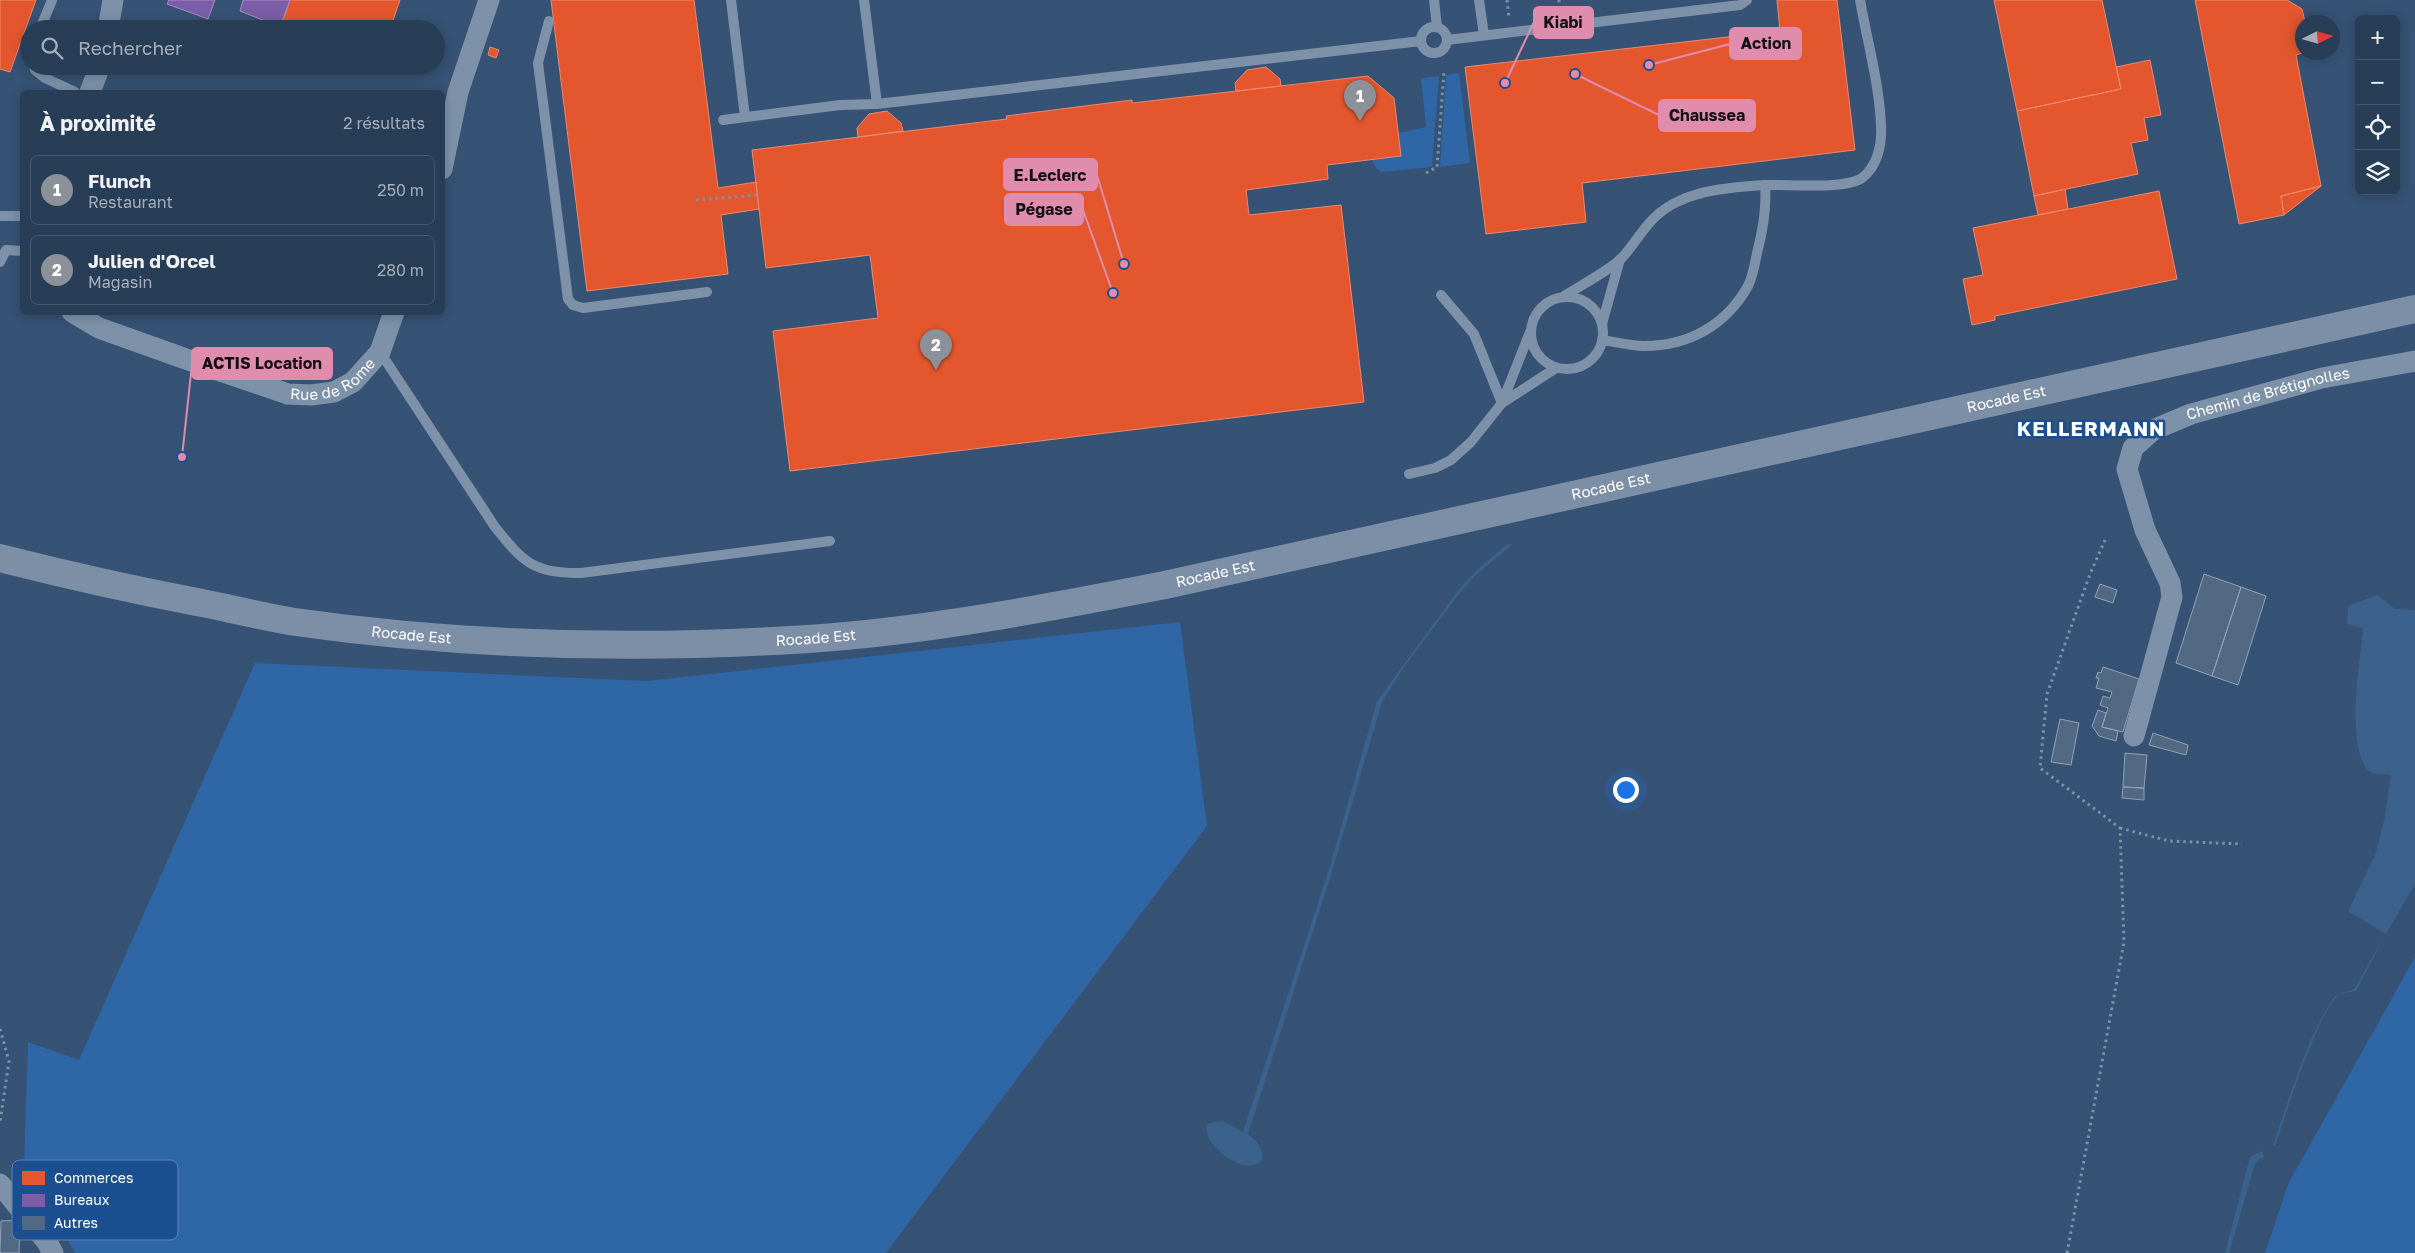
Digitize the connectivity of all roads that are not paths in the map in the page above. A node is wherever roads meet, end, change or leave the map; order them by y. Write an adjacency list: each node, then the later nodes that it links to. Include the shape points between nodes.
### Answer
1 (52, 0): 10 (lane)
2 (113, 0): 11 (street)
3 (489, 0): 24 (street, via 458,92)
4 (731, 0): 22 (lane)
5 (864, 0): 21 (lane)
6 (1434, 0): 13 (lane)
7 (1479, 0): 14 (lane)
8 (1747, 0): 14 (lane, via 1740,5)
9 (1860, 0): 25 (lane, via 1881,128 1878,154 1871,170 1860,179 1836,184)
10 (44, 20)
11 (110, 20)
12 (549, 21): 31 (lane, via 538,63 568,298 573,305 583,308)
13 (1437, 27): 15 (lane); 16 (lane, via 1426,30)
14 (1484, 35): 15 (lane)
15 (1447, 40): 16 (lane, via 1444,48 1437,52 1428,51)
16 (1421, 41): 21 (lane)
17 (41, 75): 19 (lane)
18 (97, 75): 20 (street)
19 (71, 90)
20 (91, 90)
21 (876, 104): 22 (lane)
22 (745, 117): 23 (lane)
23 (723, 120)
24 (445, 155)
25 (1766, 185): 29 (lane, via 1710,192 1679,201 1640,231); 39 (lane, via 1762,233 1748,284 1721,321 1700,333 1668,344 1643,346)
26 (0, 216): 27 (lane)
27 (20, 216)
28 (20, 251): 30 (lane, via 6,250)
29 (1620, 259): 33 (lane); 37 (lane)
30 (0, 262)
31 (707, 292)
32 (1441, 295): 43 (lane, via 1474,334)
33 (1564, 296): 37 (lane, via 1584,300 1592,306); 38 (lane, via 1540,307)
34 (2415, 309): 46 (main road, Rocade Est, via 1165,585 929,626 810,639 656,646 504,643 367,630 283,620 91,581)
35 (77, 315): 40 (street, Rue de Rome, via 99,328 288,394 334,392 353,382)
36 (393, 315): 40 (street, Rue de Rome)
37 (1602, 324): 39 (lane)
38 (1530, 331): 42 (lane, via 1534,349); 43 (lane)
39 (1602, 340): 42 (lane, via 1593,358 1585,364)
40 (380, 352): 45 (lane, via 495,527 515,552 534,566 549,572 581,572)
41 (2415, 361): 47 (street, Chemin de Brétignolles, via 2322,378 2191,414 2153,430 2133,448 2127,469 2145,530 2170,583 2172,597)
42 (1556, 368): 43 (lane)
43 (1502, 403): 44 (lane, via 1471,442 1451,460 1435,468)
44 (1409, 474)
45 (830, 541)
46 (0, 558)
47 (2134, 736)
48 (0, 1184): 49 (street)
49 (12, 1199)
50 (45, 1240): 51 (street)
51 (53, 1253)

